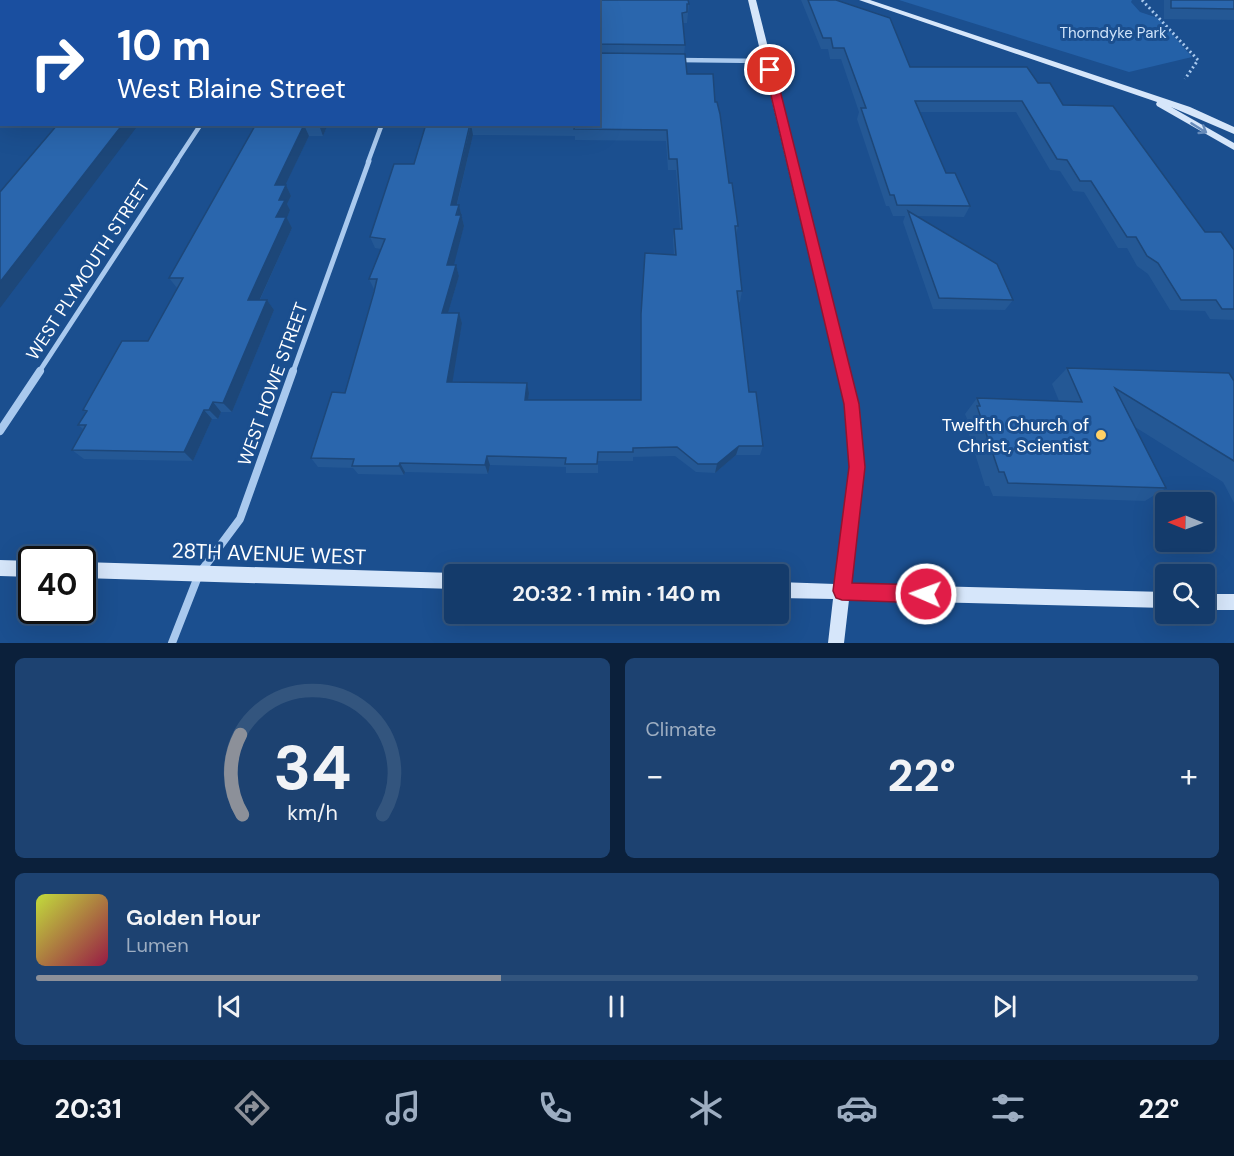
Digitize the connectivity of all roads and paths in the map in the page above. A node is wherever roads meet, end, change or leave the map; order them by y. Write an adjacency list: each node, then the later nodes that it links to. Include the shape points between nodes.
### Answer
1 (752, 0): 5 (street)
2 (863, 0): 7 (street)
3 (1142, 0): 6 (path, via 1198,60)
4 (667, 60): 5 (street)
5 (768, 61): 19 (street, via 851,404 857,467)
6 (1185, 79)
7 (1141, 93): 10 (street); 11 (street, one-way to 11)
8 (200, 126): 12 (street, WEST PLYMOUTH STREET)
9 (381, 126): 16 (street, WEST HOWE STREET, via 240,519)
10 (1234, 131)
11 (1234, 147)
12 (0, 431)
13 (0, 568): 14 (street)
14 (18, 569)
15 (96, 570): 16 (street, 28TH AVENUE WEST)
16 (200, 574): 17 (street, 28TH AVENUE WEST); 23 (street, WEST HOWE STREET)
17 (444, 580)
18 (789, 590): 19 (street)
19 (842, 591): 20 (street); 24 (street)
20 (1155, 600)
21 (1215, 602): 22 (street)
22 (1234, 602)
23 (172, 643)
24 (836, 643)

